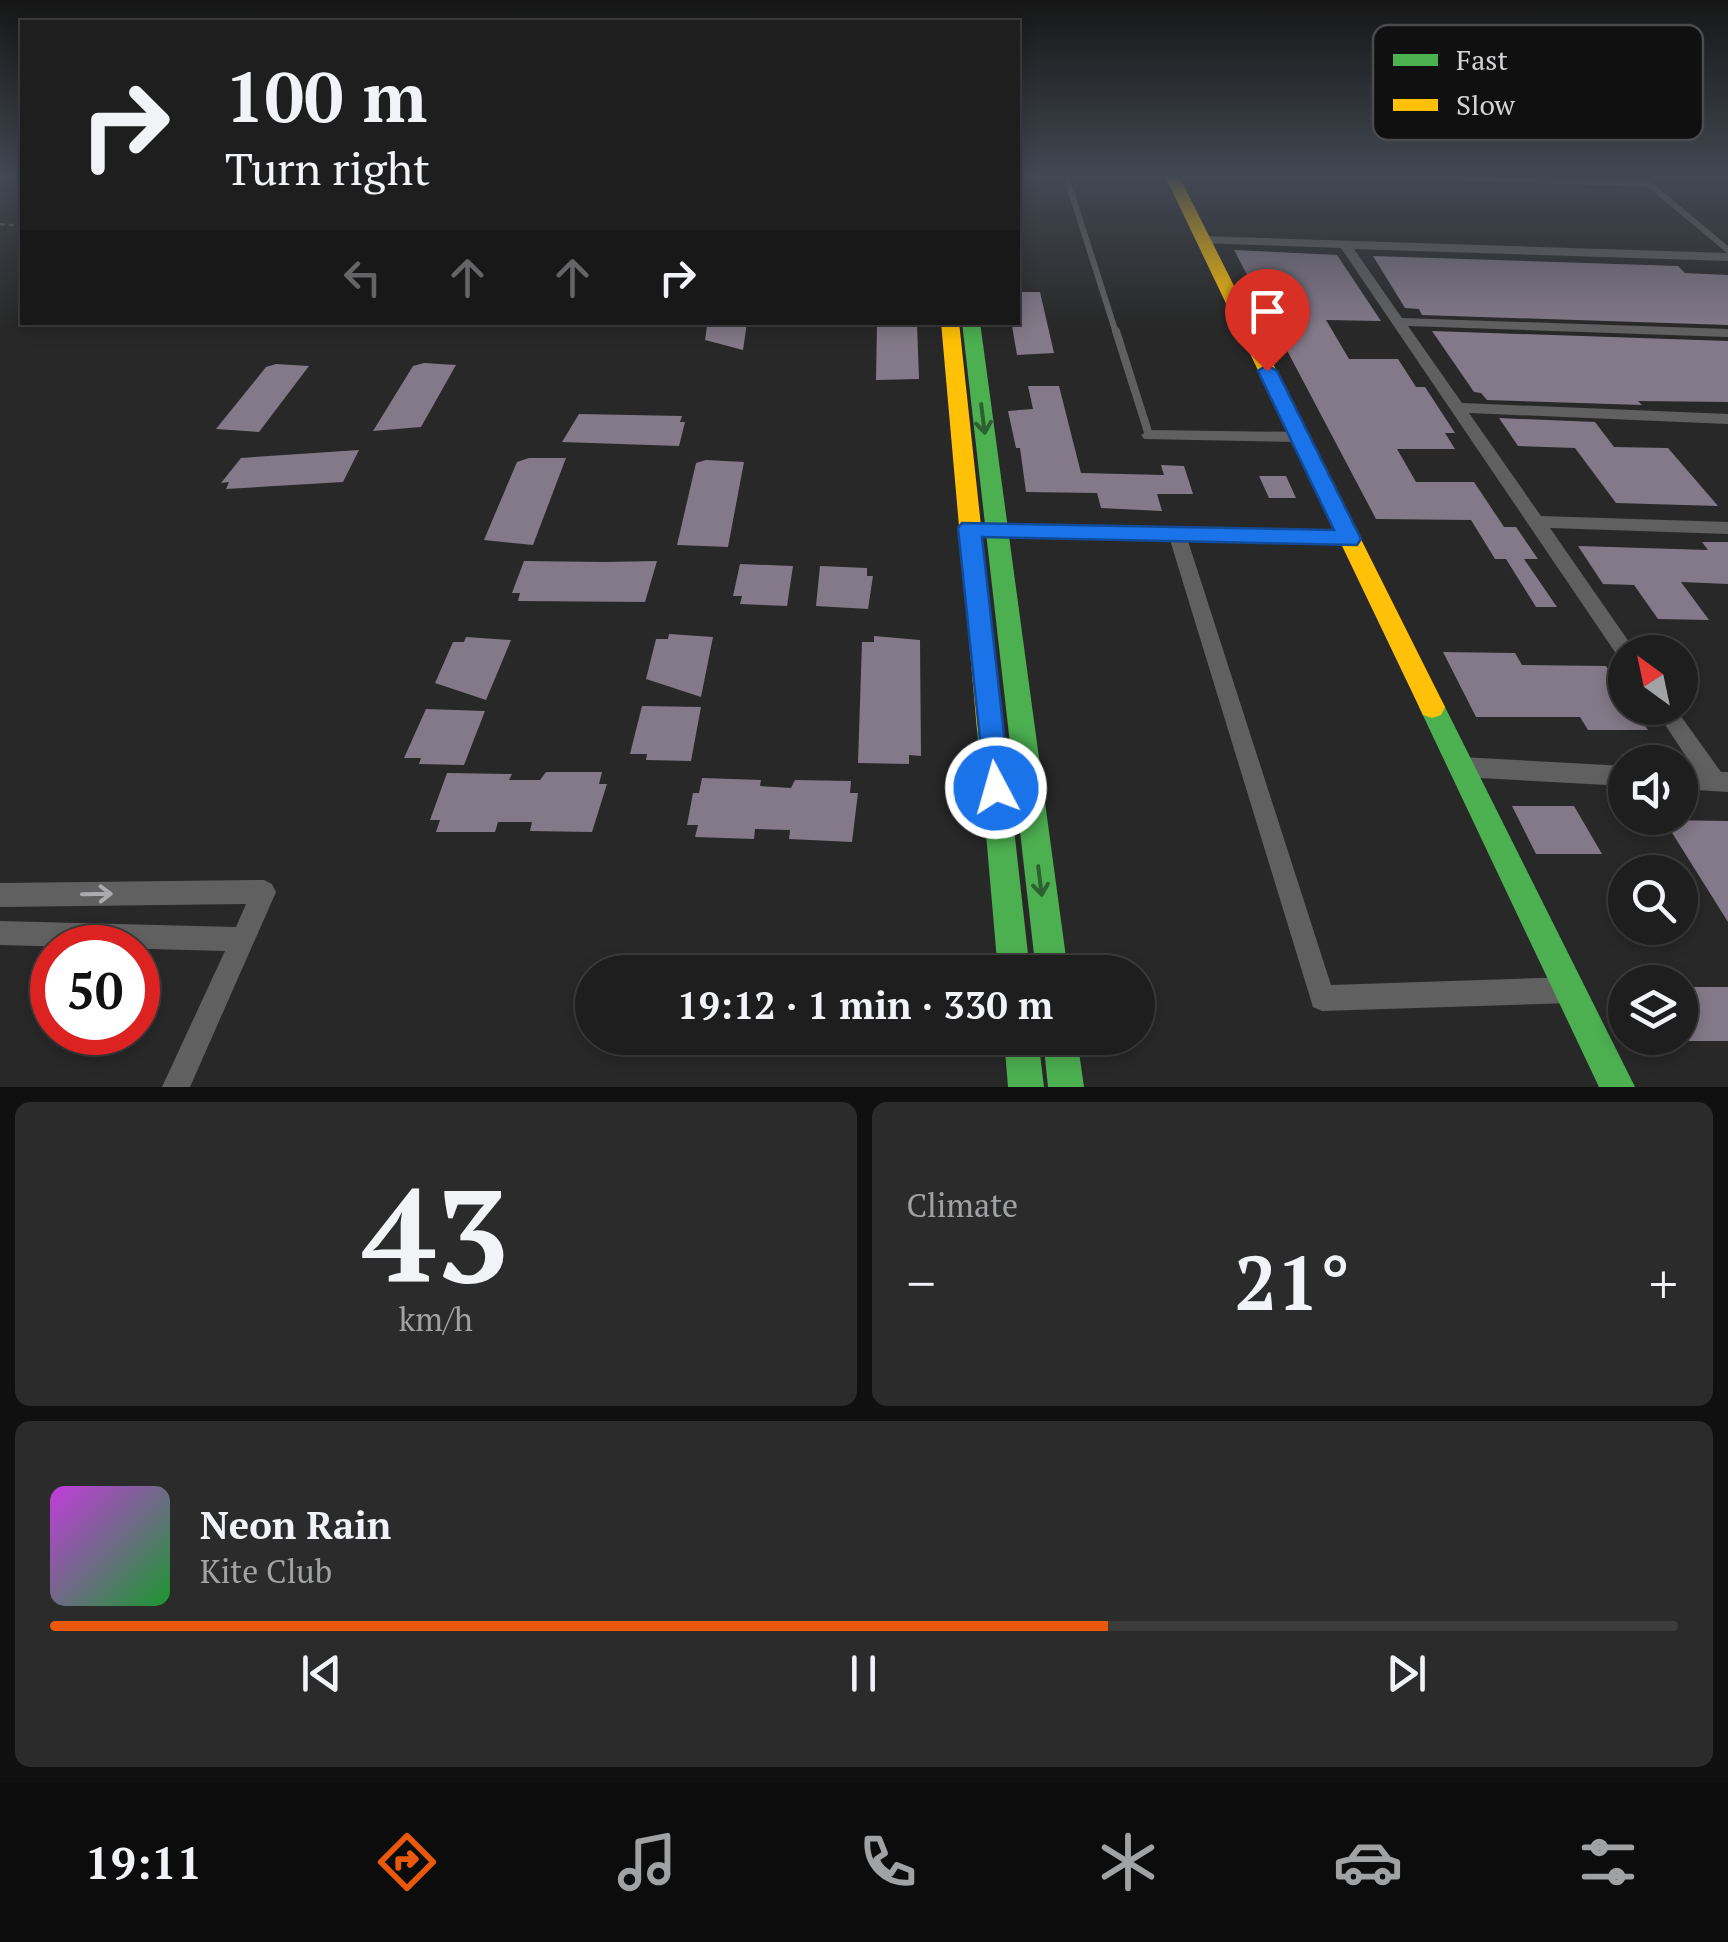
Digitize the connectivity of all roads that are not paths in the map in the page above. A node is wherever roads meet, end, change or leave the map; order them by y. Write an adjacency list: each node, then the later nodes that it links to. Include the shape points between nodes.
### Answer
1 (1082, 227): 14 (lane)
2 (1197, 227): 4 (main road)
3 (1700, 227): 6 (lane)
4 (1203, 240): 5 (street); 15 (main road)
5 (1345, 245): 7 (street); 8 (street)
6 (1728, 250)
7 (1728, 258)
8 (1400, 322): 11 (street); 12 (street)
9 (950, 325): 17 (main road)
10 (971, 325): 19 (main road, one-way to 19)
11 (1728, 334)
12 (1460, 408): 13 (street); 16 (street)
13 (1728, 419)
14 (1148, 436): 15 (street)
15 (1299, 436): 21 (main road)
16 (1536, 522): 18 (street); 22 (street)
17 (970, 528): 19 (street); 30 (main road)
18 (1728, 528)
19 (996, 529): 20 (street); 31 (main road, one-way to 31)
20 (1177, 534): 21 (street); 32 (street, via 1322,998)
21 (1349, 539): 24 (main road)
22 (1614, 635)
23 (1677, 725): 26 (street)
24 (1461, 767): 25 (street); 32 (main road)
25 (1608, 775)
26 (1721, 782)
27 (0, 895): 29 (street, one-way to 29, via 264,892)
28 (0, 933): 29 (street)
29 (243, 939): 35 (street)
30 (1012, 955)
31 (1050, 955)
32 (1570, 990): 38 (main road)
33 (1023, 1055): 36 (main road)
34 (1062, 1055): 37 (main road)
35 (176, 1087)
36 (1026, 1087)
37 (1066, 1087)
38 (1617, 1087)

